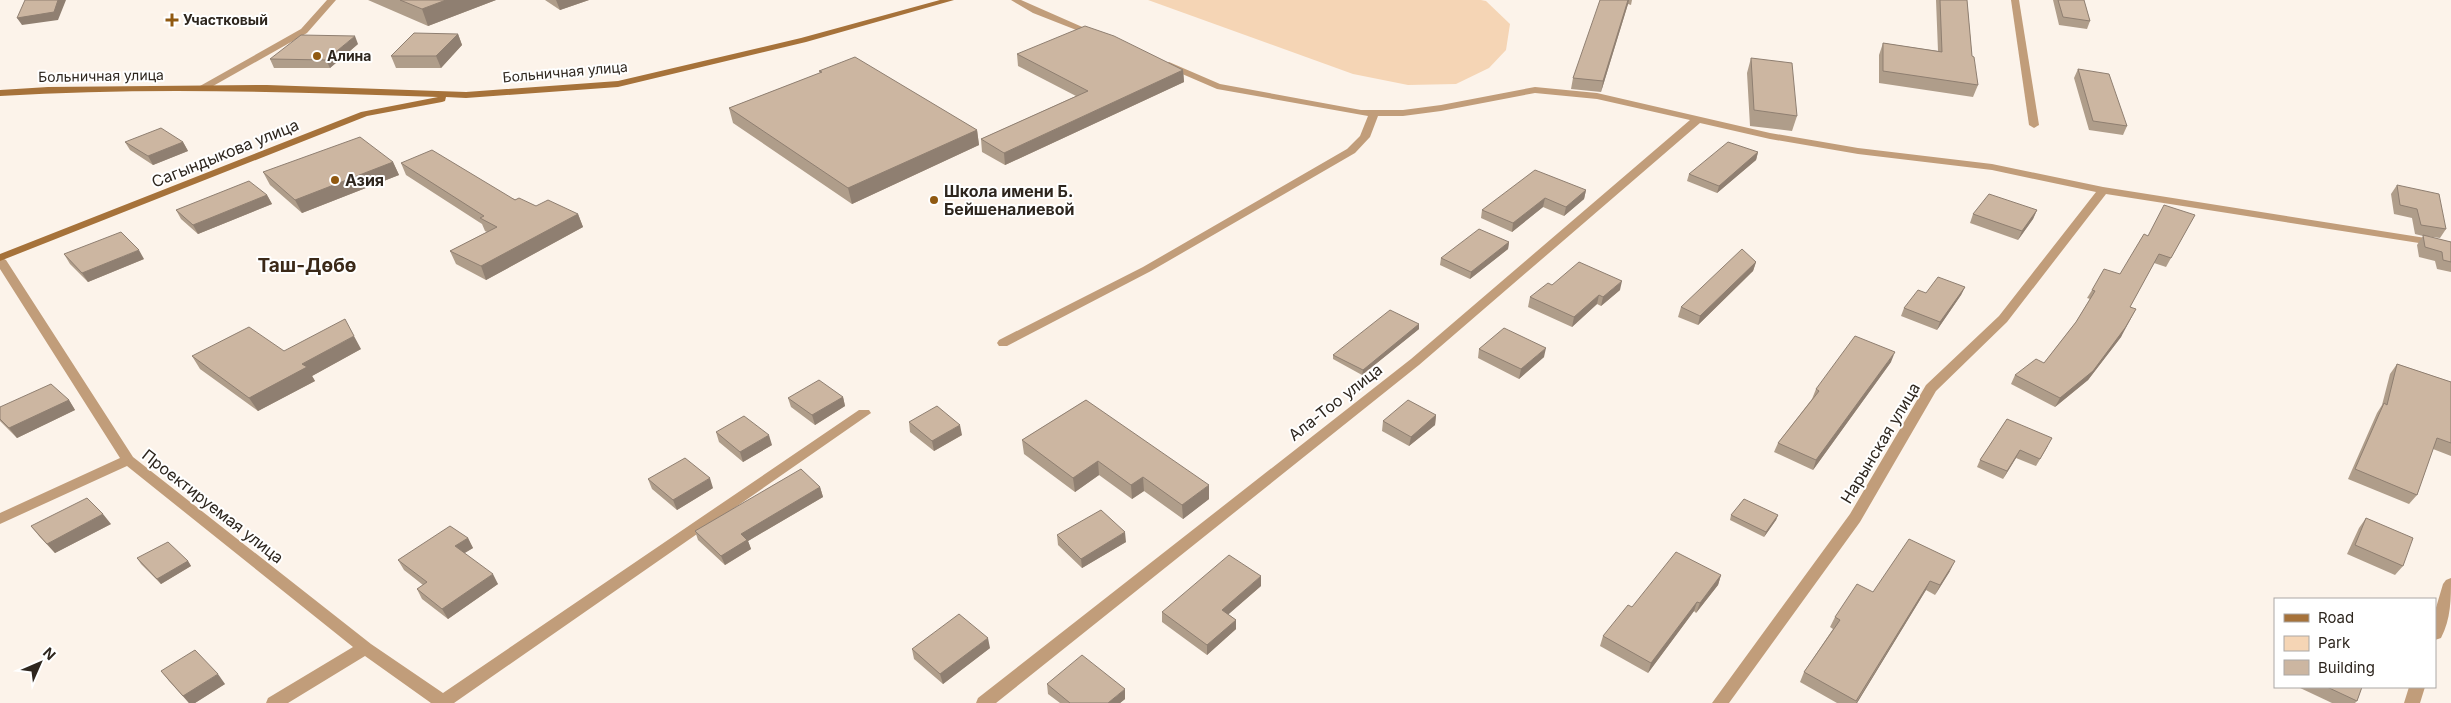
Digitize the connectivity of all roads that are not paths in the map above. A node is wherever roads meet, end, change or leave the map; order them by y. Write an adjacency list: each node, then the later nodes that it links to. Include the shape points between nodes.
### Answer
1 (332, 0): 7 (street, Больничная улица, via 304,31)
2 (950, 0): 9 (street, Больничная улица, via 803,40 618,84)
3 (1015, 0): 5 (street, via 1075,28)
4 (2015, 0): 12 (street)
5 (1103, 37)
6 (1158, 60): 10 (street, via 1217,86)
7 (203, 88): 8 (street, Больничная улица); 9 (street, Больничная улица)
8 (0, 93)
9 (466, 95): 15 (street, Сагындыкова улица, via 364,114)
10 (1374, 113): 11 (street, via 1441,108 1535,90 1597,96); 16 (street, via 1365,136 1350,151 1148,269)
11 (1699, 118): 13 (street, via 1858,151 1992,167); 26 (street, Ала-Тоо улица, via 1415,362)
12 (2034, 125)
13 (2103, 190): 14 (street); 27 (street, Нарынская улица, via 2004,319 1931,388 1855,518)
14 (2451, 245)
15 (0, 258): 18 (street, Проектируемая улица)
16 (1003, 343)
17 (864, 413): 24 (street)
18 (128, 460): 19 (street); 22 (street, Проектируемая улица)
19 (0, 518)
20 (2451, 584): 21 (street)
21 (2436, 631)
22 (364, 648): 24 (street, Проектируемая улица); 25 (street)
23 (2417, 688): 28 (street)
24 (443, 702)
25 (274, 703)
26 (984, 703)
27 (1720, 703)
28 (2412, 703)

